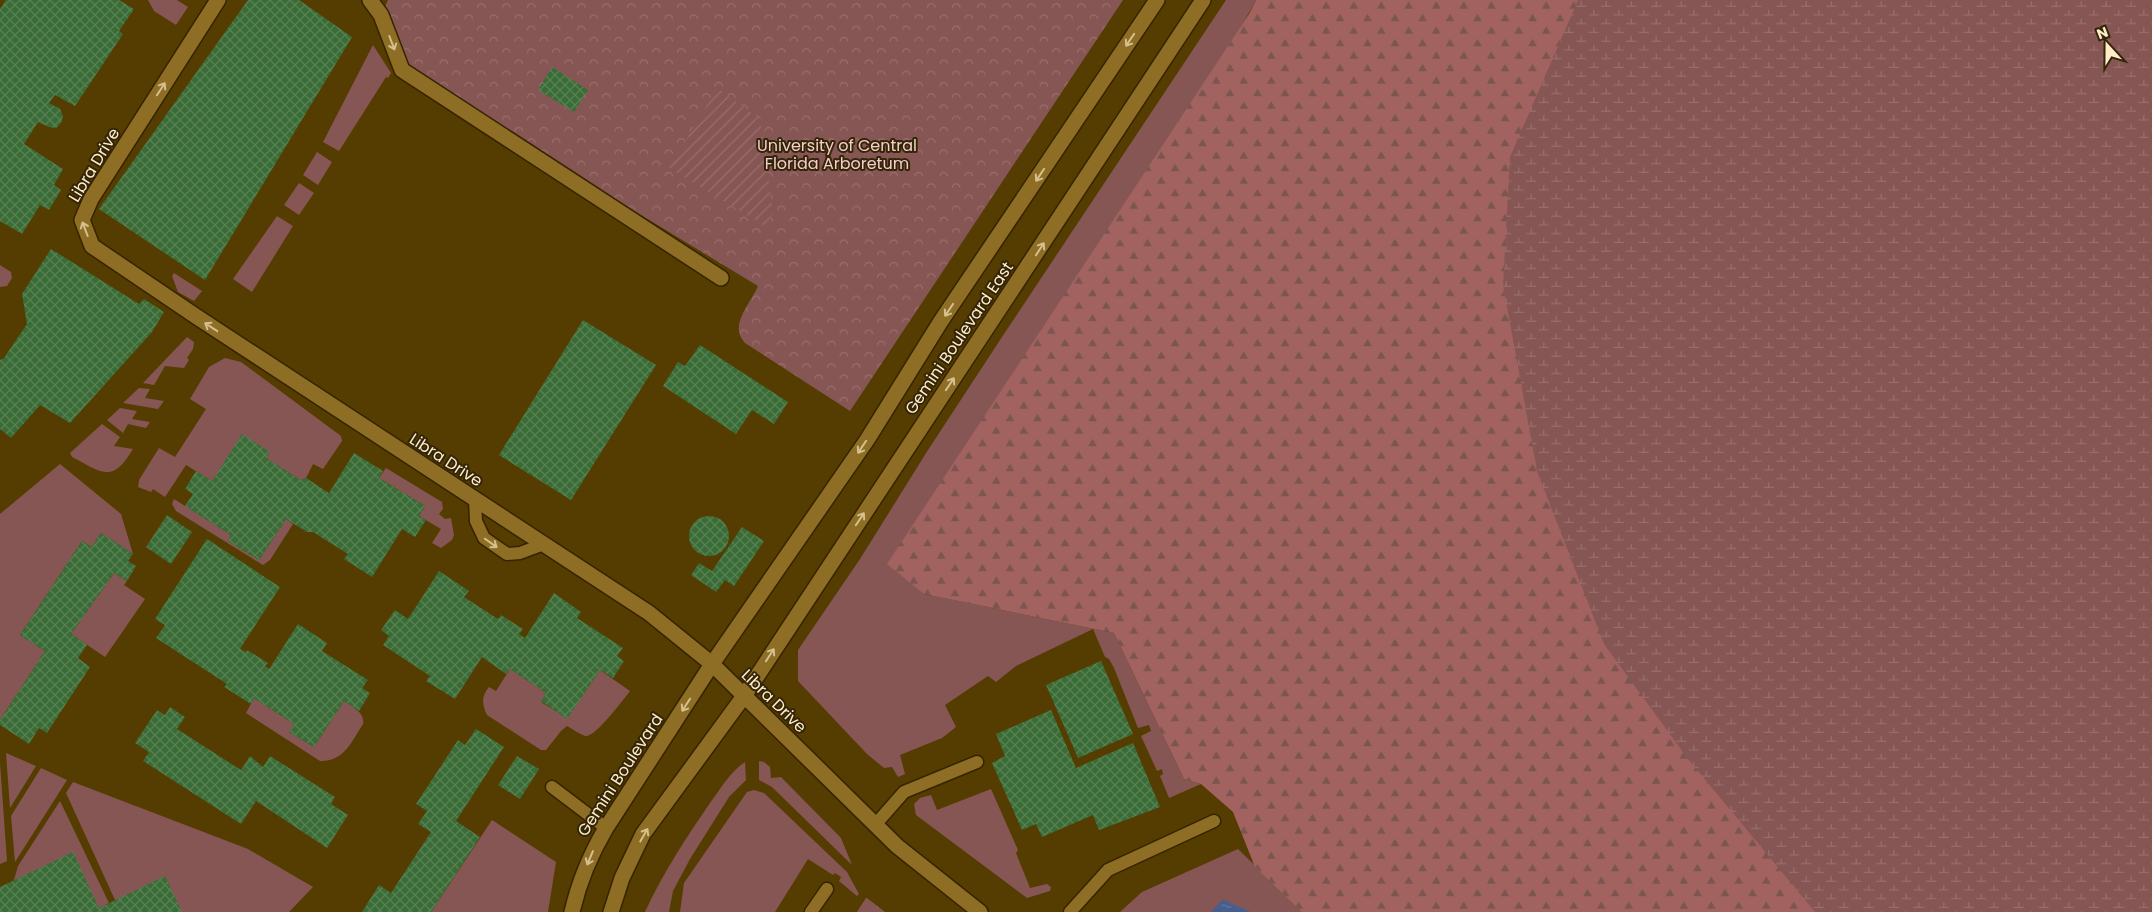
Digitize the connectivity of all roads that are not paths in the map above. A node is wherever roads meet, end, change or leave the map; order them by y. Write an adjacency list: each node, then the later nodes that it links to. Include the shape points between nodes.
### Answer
1 (218, 0): 6 (street, Libra Drive, one-way to 1, via 92,246 82,220 91,199)
2 (370, 0): 5 (street, one-way to 5, via 381,15 402,70)
3 (1157, 0): 8 (street, Gemini Boulevard East, one-way to 8, via 941,321 867,440)
4 (1203, 0): 9 (street, Gemini Boulevard East, one-way to 4)
5 (721, 278)
6 (475, 499): 7 (street, Libra Drive); 7 (lane, one-way to 7, via 476,521 484,538 507,554)
7 (544, 544): 8 (street, Libra Drive, via 649,613)
8 (712, 664): 9 (street, Libra Drive); 14 (street, Gemini Boulevard, one-way to 14)
9 (744, 696): 13 (street, Libra Drive); 17 (street, Gemini Boulevard East, one-way to 9, via 622,878 643,834)
10 (977, 762): 13 (lane, via 904,792)
11 (552, 787): 14 (lane)
12 (1214, 821): 20 (lane, via 1108,870)
13 (876, 824): 19 (street, Libra Drive, via 897,846)
14 (606, 828): 16 (street, Gemini Boulevard, one-way to 16, via 592,851)
15 (827, 889): 18 (lane)
16 (572, 912)
17 (611, 912)
18 (811, 912)
19 (980, 912)
20 (1070, 912)

